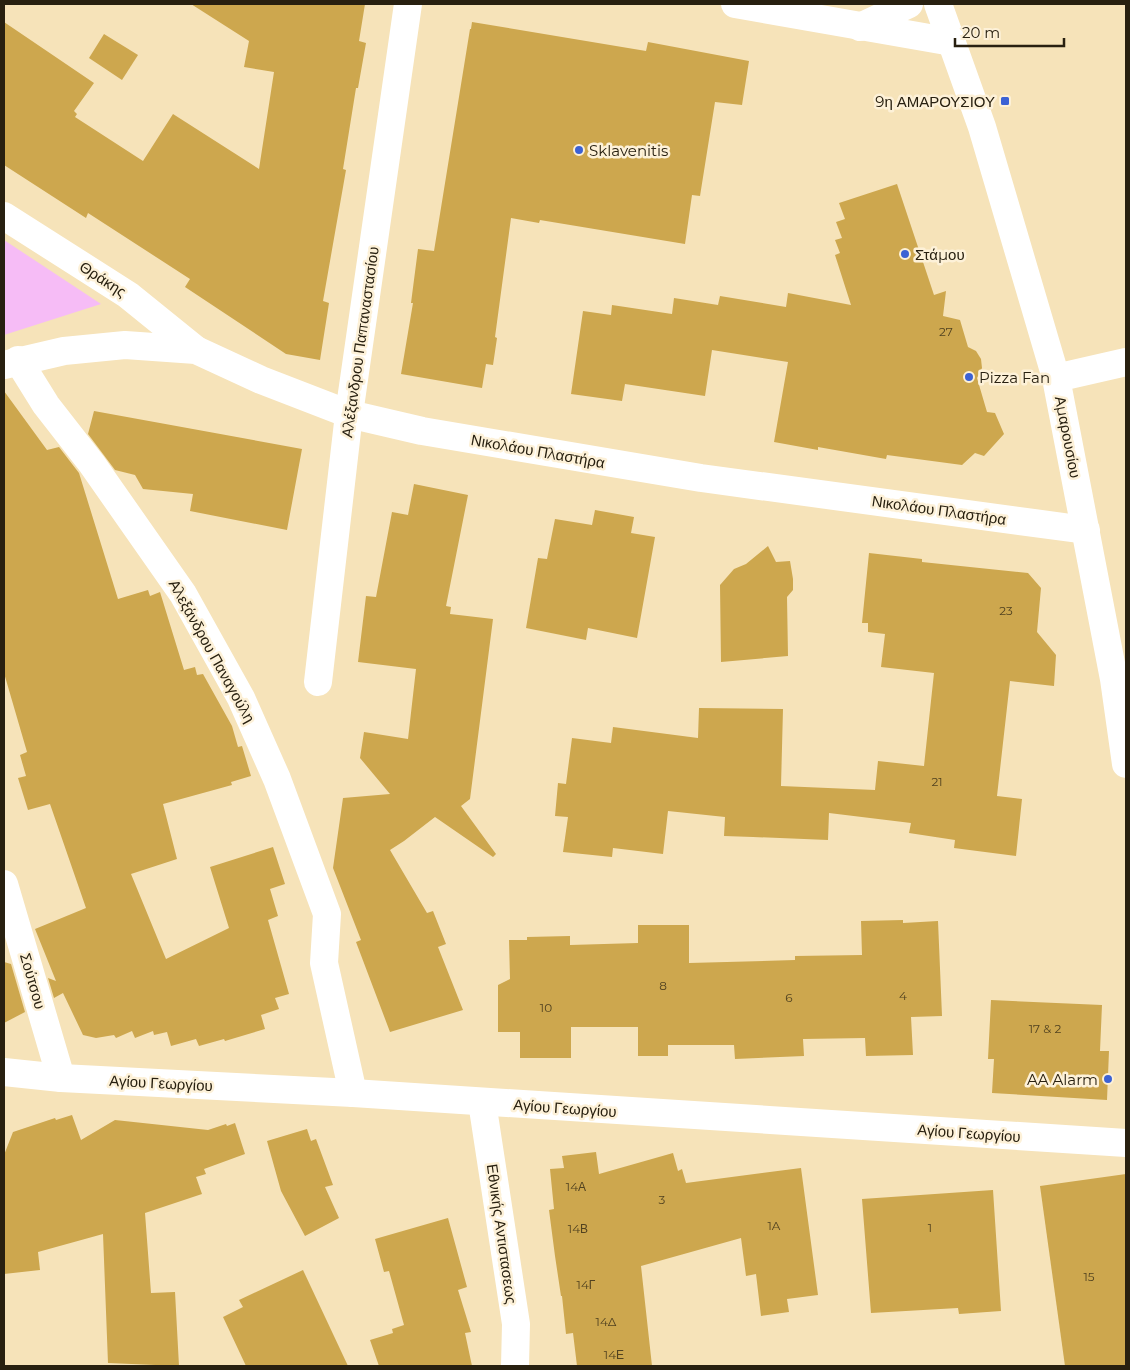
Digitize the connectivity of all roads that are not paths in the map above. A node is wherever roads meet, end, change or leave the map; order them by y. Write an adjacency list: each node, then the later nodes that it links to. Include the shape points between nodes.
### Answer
1 (408, 4): 12 (street, Αλέξανδρου Παπαναστασίου)
2 (735, 4): 5 (street)
3 (909, 4): 5 (street)
4 (938, 4): 6 (street, Αμαρουσίου)
5 (860, 27): 6 (street)
6 (952, 42): 11 (street, Αμαρουσίου, via 982,127)
7 (4, 216): 8 (street, Θράκης, via 128,295)
8 (196, 350): 9 (street, Νικολάου Πλαστήρα, via 125,345 64,351); 12 (street, Νικολάου Πλαστήρα, via 261,380)
9 (11, 362): 20 (street, Αλεξάνδρου Παναγούλη, via 92,464 183,594 241,698 277,779 327,914 324,963)
10 (1126, 362): 11 (street)
11 (1056, 378): 13 (street, Αμαρουσίου)
12 (349, 414): 13 (street, Νικολάου Πλαστήρα, via 422,431 700,478); 15 (street, Αλέξανδρου Παπαναστασίου)
13 (1086, 530): 14 (street, Αμαρουσίου)
14 (1120, 678): 16 (street, Αμαρουσίου)
15 (318, 682)
16 (1126, 764)
17 (4, 884): 19 (street, Σούτσου)
18 (4, 1072): 19 (street, Αγίου Γεωργίου)
19 (61, 1078): 20 (street, Αγίου Γεωργίου)
20 (353, 1093): 21 (street, Αγίου Γεωργίου)
21 (482, 1102): 22 (street, Αγίου Γεωργίου); 23 (street, Εθνικής Αντιστασεως, via 516,1324)
22 (1126, 1143)
23 (515, 1366)

